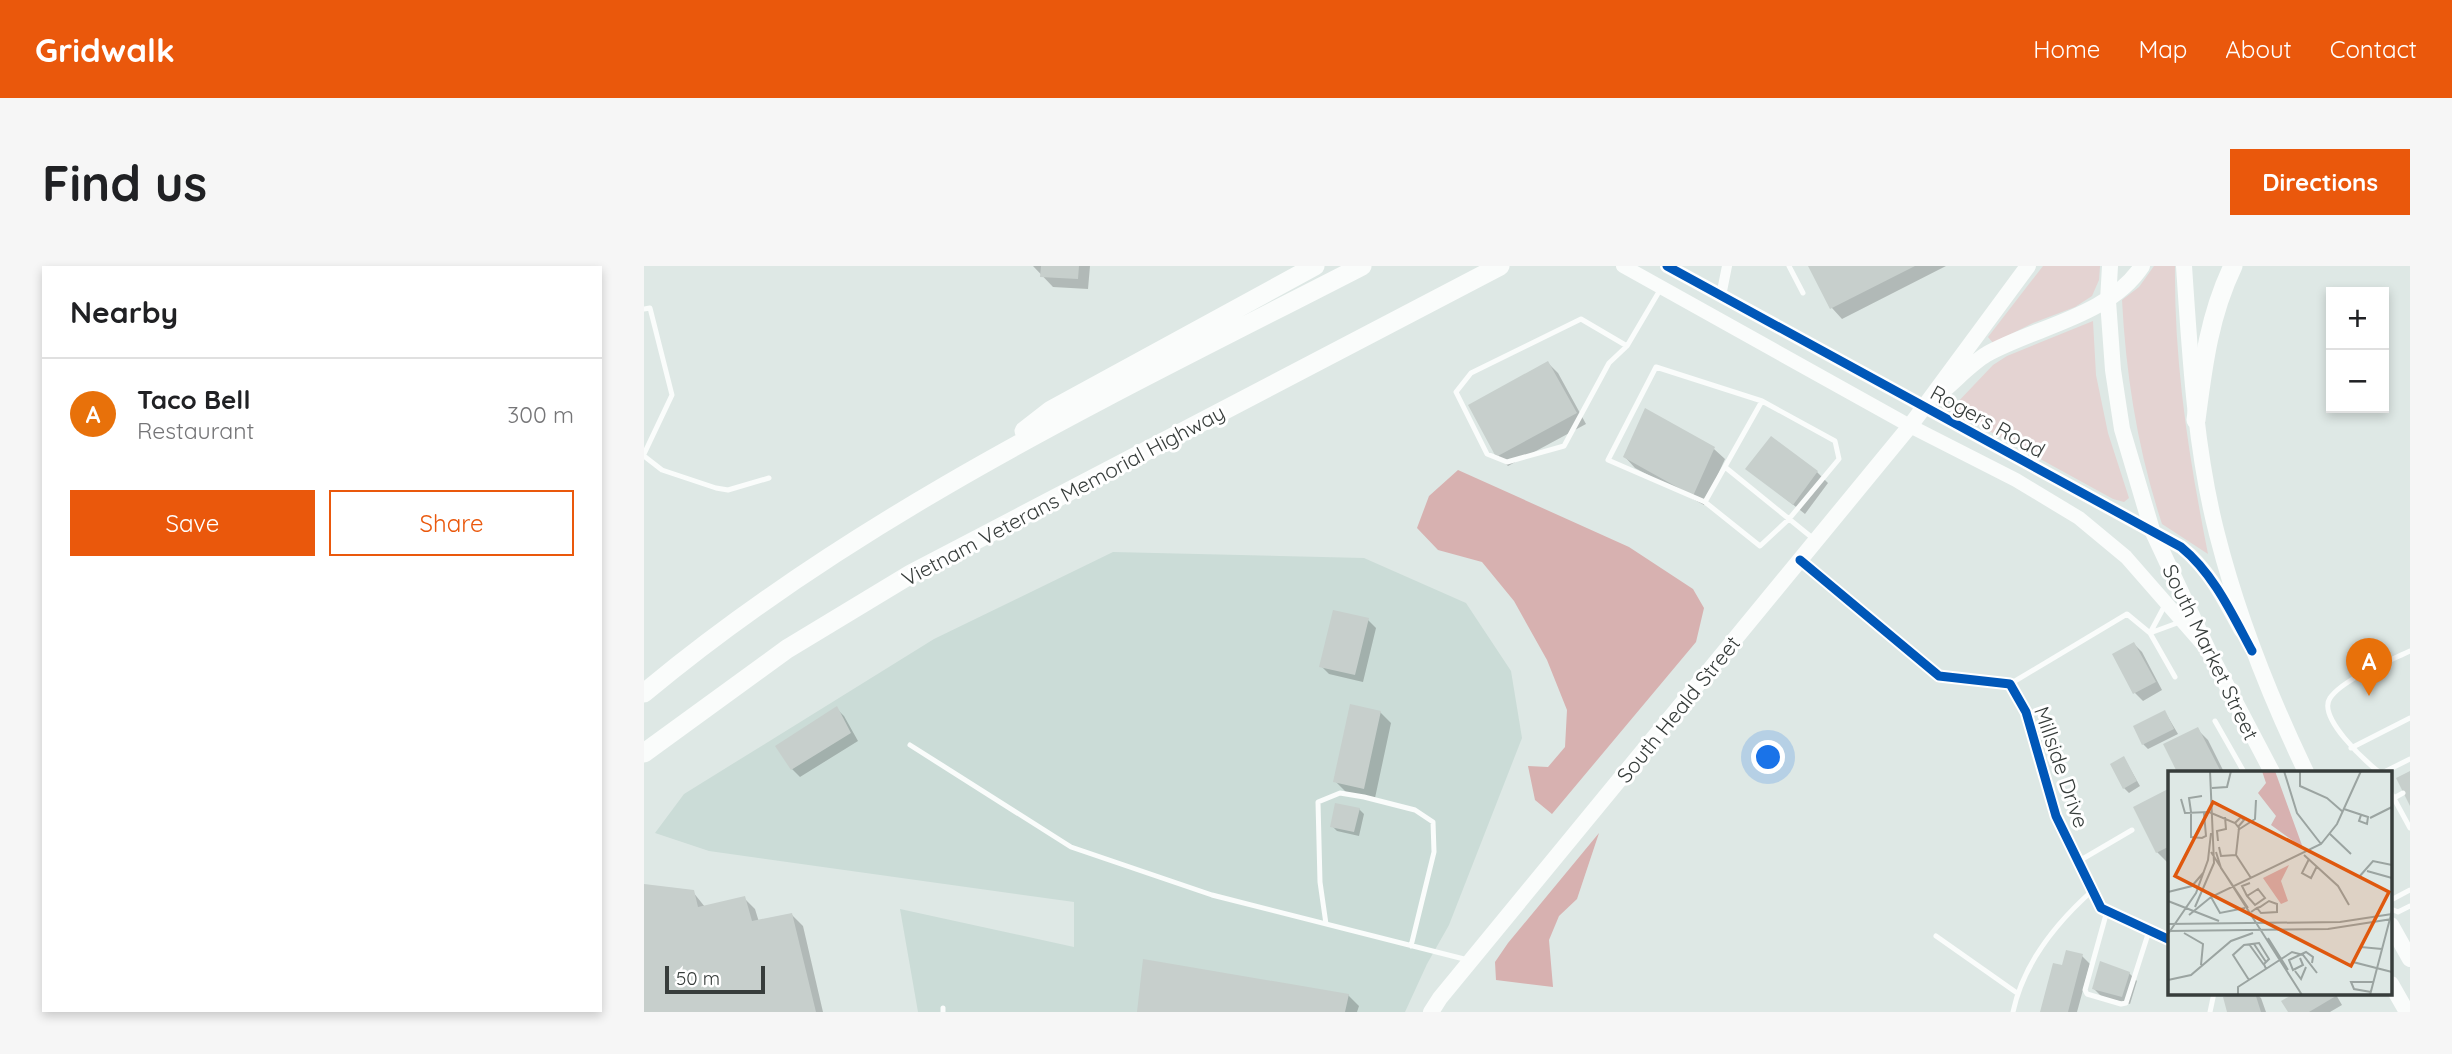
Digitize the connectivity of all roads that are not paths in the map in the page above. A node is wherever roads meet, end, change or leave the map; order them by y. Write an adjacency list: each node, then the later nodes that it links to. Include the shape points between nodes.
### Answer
1 (1315, 266): 24 (highway, via 1051,410)
2 (1362, 266): 24 (highway)
3 (1500, 266): 45 (highway, Vietnam Veterans Memorial Highway, via 951,551 787,649)
4 (1623, 266): 13 (street, Rogers Road)
5 (1667, 266): 15 (street, Rogers Road)
6 (1727, 266): 15 (street)
7 (1789, 266): 14 (lane)
8 (2028, 266): 20 (main road, South Heald Street)
9 (2110, 266): 16 (main road, South Market Street)
10 (2142, 266): 16 (main road, South Heald Street)
11 (2184, 266): 21 (main road, South Market Street)
12 (2233, 266): 21 (highway, via 2208,331)
13 (1662, 287): 18 (lane); 22 (street, Rogers Road)
14 (1803, 293)
15 (1721, 296): 20 (street, Rogers Road)
16 (2108, 301): 20 (main road, South Heald Street, via 1984,356); 29 (main road, South Market Street, via 2122,429)
17 (644, 309): 23 (lane, via 650,308 672,395)
18 (1627, 346): 18 (lane, via 1609,363 1564,446 1507,462 1488,454 1456,392 1471,373 1581,319)
19 (1762, 401): 25 (lane); 27 (lane, via 1656,367 1608,460); 28 (lane, via 1835,442 1839,459)
20 (1924, 405): 22 (main road, South Heald Street); 29 (street, Rogers Road)
21 (2196, 420): 35 (main road, South Market Street, via 2216,532)
22 (1910, 426): 30 (main road, South Heald Street); 32 (street, Rogers Road, via 2079,518 2126,557)
23 (644, 455): 26 (lane, via 662,470 716,488 728,490)
24 (976, 467): 40 (highway, via 809,571)
25 (1725, 467): 27 (lane); 28 (lane)
26 (769, 478)
27 (1705, 502): 28 (lane, via 1760,546)
28 (1789, 519): 30 (lane)
29 (2152, 530): 35 (street, Rogers Road, via 2198,561); 37 (main road, South Market Street)
30 (1816, 541): 31 (main road, South Heald Street)
31 (1800, 560): 39 (street, via 1939,676); 71 (main road, South Heald Street)
32 (2166, 602): 33 (street, Rogers Road); 34 (lane)
33 (2182, 621): 34 (lane); 37 (street, Rogers Road)
34 (2150, 633): 38 (lane); 39 (lane, via 2127,614)
35 (2252, 651): 49 (main road, South Market Street)
36 (2410, 651): 44 (lane, via 2351,680 2329,699 2327,708)
37 (2209, 652): 48 (main road, South Market Street)
38 (2175, 677)
39 (2010, 684): 57 (street, Millside Drive, via 2026,712 2056,816)
40 (644, 693)
41 (2410, 718): 44 (lane)
42 (2215, 721): 47 (lane)
43 (910, 745): 64 (lane, via 1071,847 1212,895)
44 (2351, 748): 50 (lane)
45 (644, 753)
46 (2410, 759): 51 (lane)
47 (2243, 771)
48 (2271, 771)
49 (2306, 771)
50 (2378, 771)
51 (2386, 771)
52 (2403, 793): 53 (lane)
53 (2392, 795): 54 (lane)
54 (2407, 816): 55 (lane)
55 (2410, 828)
56 (2132, 830): 57 (lane)
57 (2079, 860): 58 (street, Millside Drive)
58 (2093, 890): 63 (street, Millside Drive); 73 (lane, via 2038,951)
59 (2410, 890): 60 (lane)
60 (2392, 899)
61 (2410, 906): 62 (lane, via 2398,912)
62 (2392, 909)
63 (2107, 911): 66 (street, Millside Drive); 66 (lane, via 2087,994 2126,1003)
64 (1326, 924): 69 (lane); 69 (lane, via 1318,802 1340,793 1415,810 1433,822 1434,852)
65 (2392, 927): 70 (main road)
66 (2149, 932): 68 (street, Millside Drive)
67 (1936, 936): 73 (lane)
68 (2168, 939)
69 (1411, 946): 71 (lane)
70 (2410, 959)
71 (1471, 961): 74 (main road, South Heald Street)
72 (2392, 986): 76 (main road)
73 (2017, 993): 75 (lane)
74 (1431, 1012)
75 (2013, 1012)
76 (2407, 1012)

